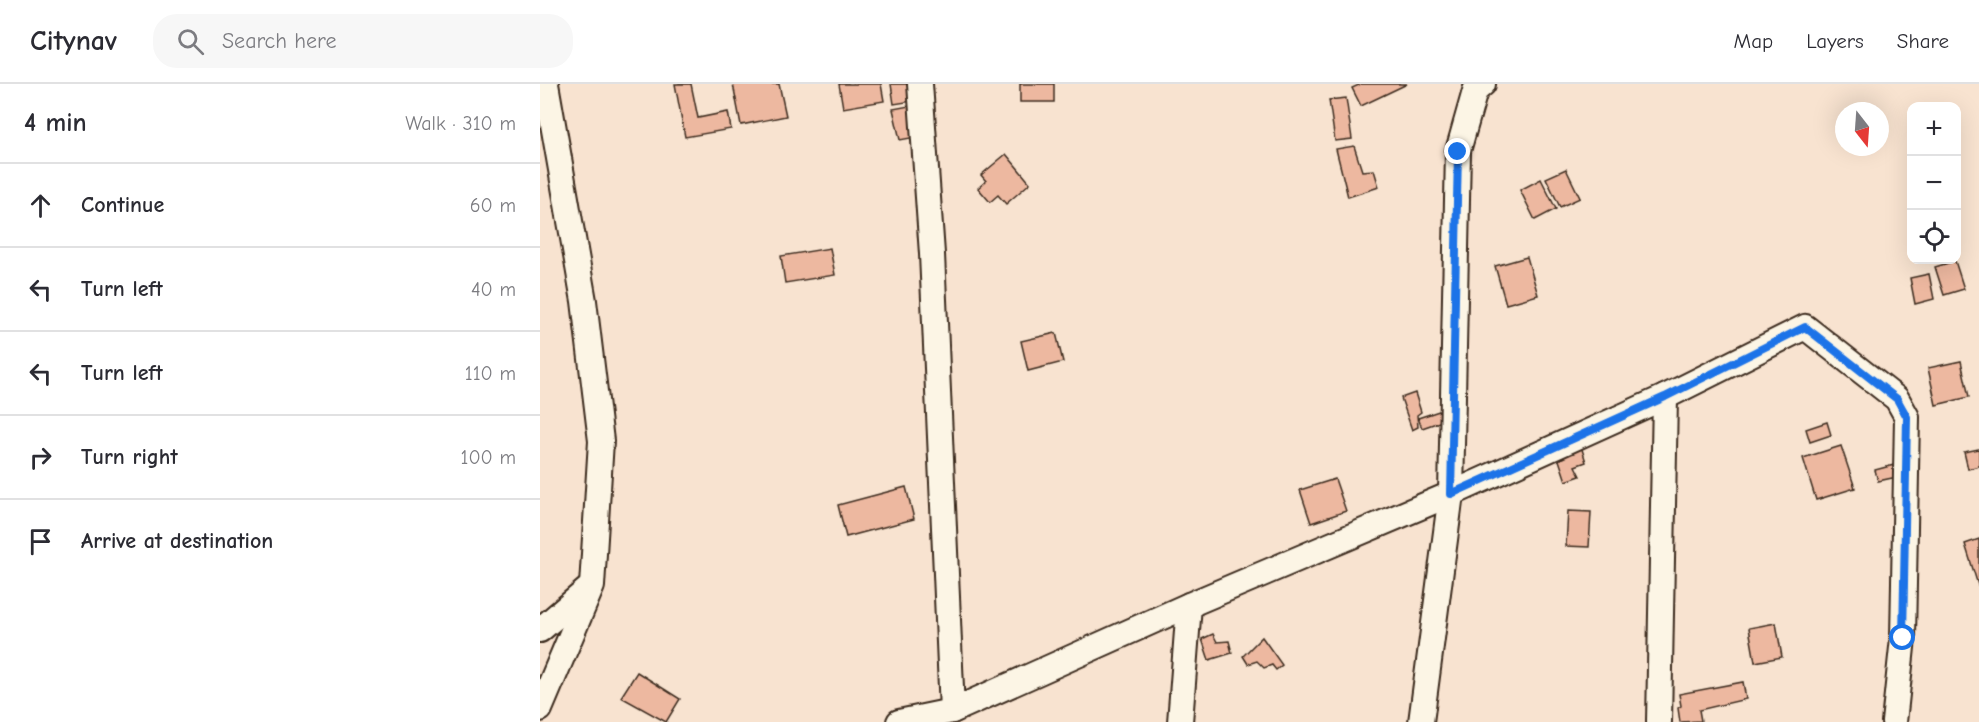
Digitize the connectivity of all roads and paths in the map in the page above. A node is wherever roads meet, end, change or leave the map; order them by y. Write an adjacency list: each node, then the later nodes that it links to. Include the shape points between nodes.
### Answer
1 (546, 84): 6 (street, via 584,301 601,441)
2 (920, 84): 10 (street, via 932,254)
3 (1482, 84): 5 (street, via 1475,91 1458,152)
4 (1665, 397): 5 (street); 14 (street); 15 (street, via 1805,327 1897,399 1907,417 1903,638)
5 (1451, 494): 7 (street); 13 (street)
6 (592, 586): 8 (street); 9 (street)
7 (1188, 605): 10 (street); 12 (street)
8 (540, 630)
9 (540, 709)
10 (952, 711): 11 (street)
11 (899, 722)
12 (1180, 722)
13 (1421, 722)
14 (1659, 722)
15 (1894, 722)

